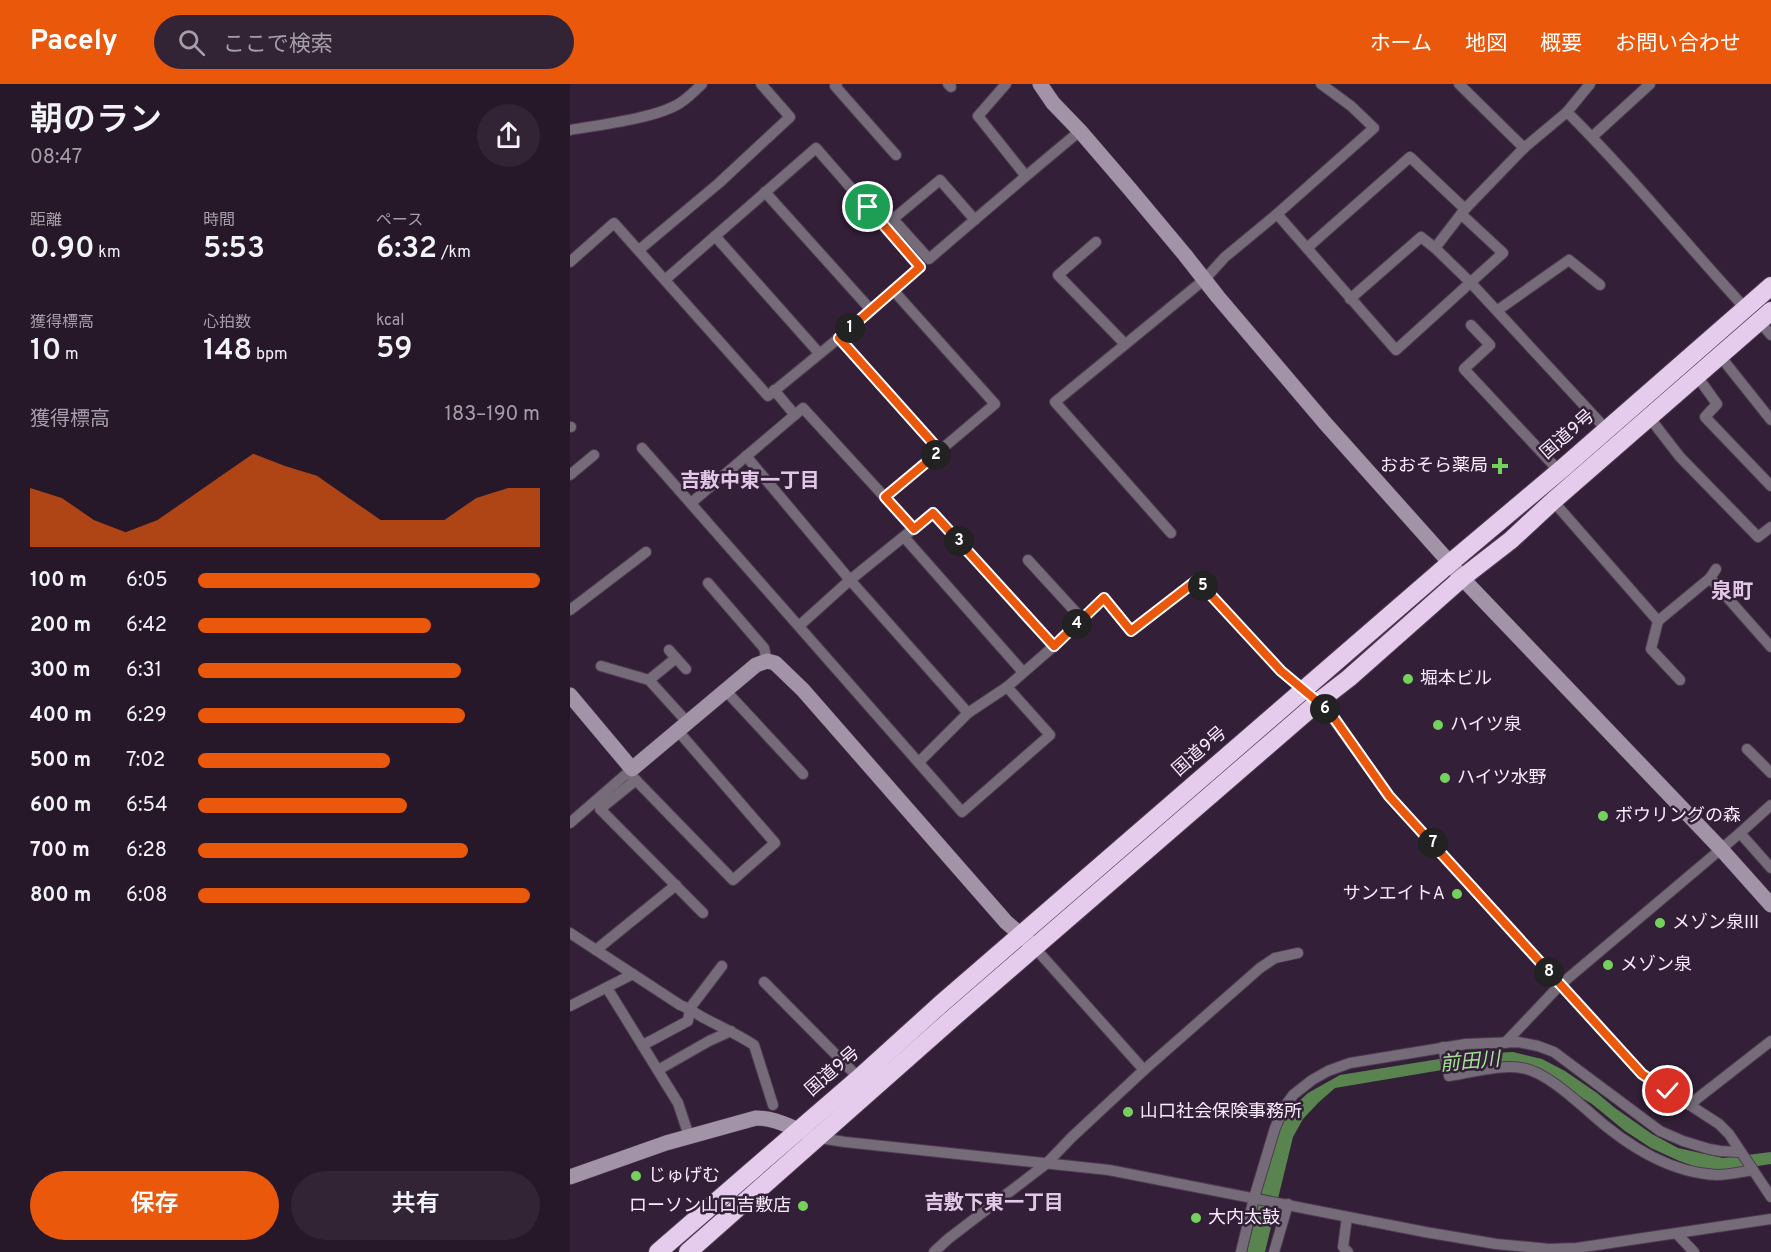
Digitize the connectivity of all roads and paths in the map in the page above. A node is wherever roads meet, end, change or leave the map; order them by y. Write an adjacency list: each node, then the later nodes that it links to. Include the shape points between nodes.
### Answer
1 (702, 84): 11 (street, via 679,104 663,110)
2 (761, 84): 25 (street, via 790,117)
3 (837, 84): 15 (street)
4 (1006, 84): 16 (street, via 978,116)
5 (1040, 84): 12 (street)
6 (1322, 84): 19 (street, via 1374,128)
7 (1459, 84): 14 (street)
8 (1590, 84): 10 (street)
9 (1650, 84): 13 (street)
10 (1567, 112): 13 (street); 14 (street)
11 (570, 130)
12 (1080, 131): 16 (street); 28 (street)
13 (1592, 137): 34 (street)
14 (1524, 148): 18 (street)
15 (896, 154)
16 (1025, 175): 20 (street)
17 (765, 192): 21 (street); 32 (street, via 816,148 920,267); 35 (street)
18 (1463, 212): 23 (street); 24 (street, via 1410,157); 29 (street, via 1503,253)
19 (1277, 214): 24 (street); 28 (street)
20 (975, 220): 20 (street, via 940,180 893,219 929,259)
21 (715, 236): 27 (street); 41 (street)
22 (1096, 242): 40 (street, via 1058,275)
23 (1435, 248): 29 (street); 33 (street, via 1421,237)
24 (1307, 249): 33 (street)
25 (639, 250): 26 (street, via 614,223); 27 (street)
26 (570, 262)
27 (666, 279): 44 (street, via 768,396)
28 (1205, 279): 40 (street); 65 (street, via 1325,423)
29 (1471, 283): 33 (street, via 1396,350); 36 (street)
30 (1600, 285): 36 (street, via 1569,260)
31 (1771, 286): 34 (highway, 国道9号)
32 (893, 290): 35 (street); 50 (street, via 995,404)
33 (1350, 299)
34 (1745, 308): 48 (highway, 国道9号)
35 (871, 310): 39 (street)
36 (1498, 310): 48 (street)
37 (1767, 322): 42 (highway)
38 (1471, 325): 53 (street, via 1490,345 1464,369)
39 (839, 338): 41 (street); 50 (street)
40 (1125, 344): 61 (street, via 1055,402)
41 (819, 353): 44 (street)
42 (1720, 356): 43 (highway); 47 (street)
43 (1697, 376): 46 (highway); 55 (street, via 1717,404 1705,417)
44 (774, 390): 45 (street)
45 (795, 415): 52 (street); 56 (street, via 803,408)
46 (1649, 417): 57 (highway); 59 (street, via 1680,457 1758,537)
47 (1771, 420)
48 (1607, 430): 53 (highway, 国道9号)
49 (642, 448): 58 (street)
50 (940, 451): 56 (street)
51 (594, 454): 54 (street)
52 (746, 456): 58 (street); 67 (street)
53 (1559, 471): 65 (highway, 国道9号)
54 (570, 475)
55 (1771, 486)
56 (885, 497): 60 (street)
57 (1552, 501): 66 (highway); 71 (street)
58 (691, 503): 72 (street)
59 (1771, 527)
60 (914, 529): 62 (street); 73 (street, via 933,513)
61 (1171, 533)
62 (904, 537): 67 (street); 78 (street)
63 (646, 552): 69 (street)
64 (1028, 560): 70 (street)
65 (1450, 563): 66 (street); 82 (highway, 国道9号)
66 (1462, 578): 85 (highway); 96 (street)
67 (850, 580): 72 (street); 86 (street)
68 (708, 583): 75 (street, via 764,648)
69 (570, 610)
70 (1082, 619): 73 (street); 82 (street, via 1104,598 1131,631 1197,580 1281,671)
71 (1658, 621): 74 (street, via 1713,574); 80 (street, via 1652,649)
72 (799, 626): 89 (street)
73 (1054, 646): 78 (street)
74 (1771, 647)
75 (766, 662): 83 (street, via 756,665); 102 (street, via 775,663 803,690)
76 (601, 666): 79 (street)
77 (686, 669): 79 (street, via 673,654)
78 (1023, 672): 81 (street)
79 (649, 680): 87 (street)
80 (1680, 680)
81 (1007, 687): 86 (street); 89 (street, via 1050,735 962,812)
82 (1304, 690): 85 (street); 102 (highway, 国道9号)
83 (726, 691): 87 (street); 92 (street)
84 (570, 695): 91 (street)
85 (1318, 702): 103 (highway); 109 (street, via 1334,718 1389,796)
86 (968, 713): 89 (street)
87 (683, 727): 91 (street); 91 (street, via 775,843 733,880)
88 (1747, 749): 90 (street)
89 (919, 762)
90 (1771, 773)
91 (632, 774): 94 (street); 98 (street, via 600,809)
92 (803, 774)
93 (1771, 805): 95 (street)
94 (570, 822)
95 (1740, 833): 96 (street); 97 (street)
96 (1721, 849): 99 (street); 109 (street)
97 (1771, 866)
98 (676, 885): 100 (street); 104 (street)
99 (1771, 905)
100 (703, 913)
101 (570, 933): 104 (street)
102 (1021, 935): 103 (street); 120 (highway, 国道9号)
103 (1035, 948): 119 (street); 125 (highway)
104 (596, 950): 107 (street)
105 (1298, 953): 119 (street, via 1275,958 1260,968)
106 (722, 966): 112 (street)
107 (633, 974): 110 (street); 112 (street)
108 (764, 982): 120 (street)
109 (1560, 985): 115 (street); 122 (street, via 1642,1074)
110 (607, 988): 111 (street); 116 (street)
111 (570, 1006)
112 (690, 1008): 113 (street); 116 (street, via 688,1021)
113 (731, 1031): 118 (street); 121 (street, via 754,1045)
114 (1771, 1041): 122 (street)
115 (1504, 1043): 117 (street); 126 (street, via 1518,1042 1554,1052 1675,1138 1720,1151)
116 (643, 1045): 118 (street)
117 (1443, 1047): 128 (street, via 1449,1076 1509,1066 1531,1070 1649,1155 1695,1172 1717,1175); 131 (street, via 1350,1063 1328,1071 1293,1095 1270,1141)
118 (658, 1070): 124 (street, via 678,1103)
119 (1144, 1070): 127 (street)
120 (859, 1078): 123 (highway, 国道9号)
121 (773, 1105)
122 (1689, 1105): 126 (street, via 1719,1124)
123 (799, 1130): 124 (street, via 756,1118); 125 (street); 136 (highway, 国道9号)
124 (689, 1136): 129 (street)
125 (819, 1138): 127 (street); 137 (highway)
126 (1739, 1152): 128 (street)
127 (1046, 1164): 131 (street, via 1109,1170); 138 (street)
128 (1753, 1170): 130 (street)
129 (570, 1177)
130 (1771, 1197)
131 (1254, 1198): 132 (street); 139 (street)
132 (1288, 1204): 133 (street); 140 (street)
133 (1347, 1217): 135 (street, via 1496,1244 1549,1249); 141 (street, via 1343,1247)
134 (1771, 1219): 135 (street)
135 (1677, 1234): 142 (street)
136 (658, 1252)
137 (688, 1252)
138 (933, 1252)
139 (1241, 1252)
140 (1274, 1252)
141 (1348, 1252)
142 (1694, 1252)

